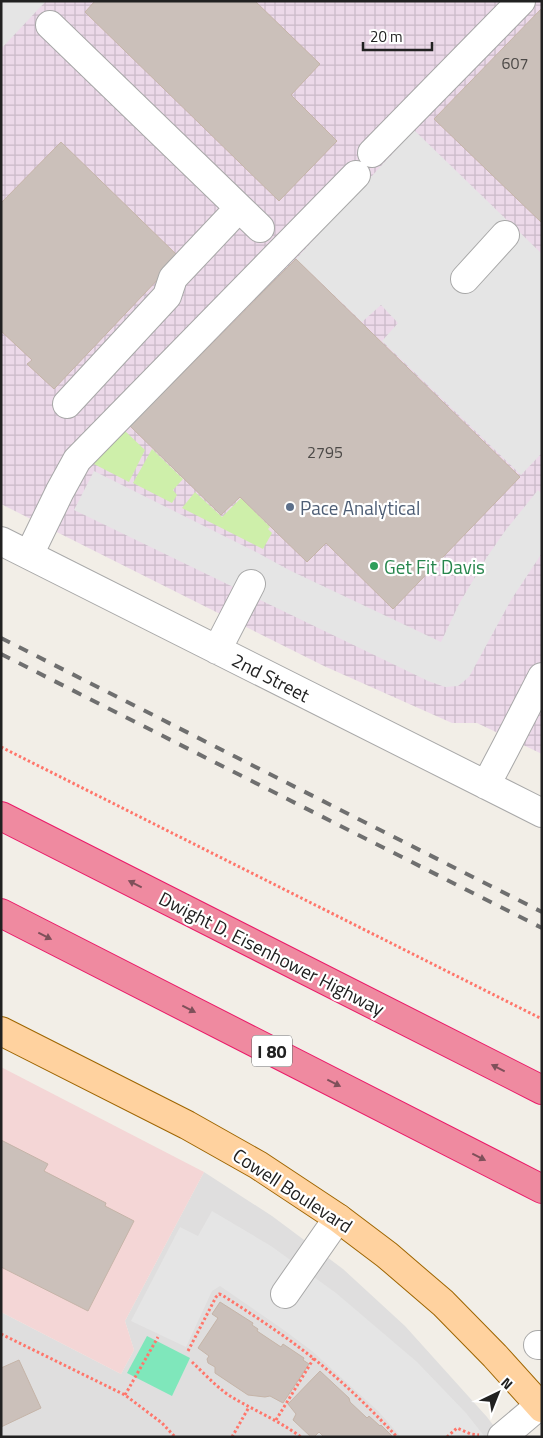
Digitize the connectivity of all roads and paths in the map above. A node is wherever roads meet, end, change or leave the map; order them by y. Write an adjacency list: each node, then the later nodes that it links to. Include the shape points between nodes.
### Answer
1 (521, 1): 3 (street)
2 (50, 25): 5 (street)
3 (372, 153)
4 (356, 175): 11 (street, via 77,460)
5 (239, 208): 6 (street); 9 (street, via 173,278 167,296)
6 (260, 228)
7 (505, 235): 8 (street)
8 (465, 279)
9 (67, 404)
10 (1, 541): 11 (street, 2nd Street)
11 (29, 555): 13 (street, 2nd Street)
12 (251, 584): 13 (street)
13 (217, 650): 16 (street, 2nd Street)
14 (542, 676): 16 (street)
15 (1, 747): 20 (path)
16 (486, 785): 17 (street, 2nd Street)
17 (542, 813)
18 (1, 816): 22 (highway, Dwight D. Eisenhower Highway, one-way to 18)
19 (1, 913): 23 (highway, I 80, one-way to 23)
20 (542, 1019)
21 (1, 1031): 24 (main road, Cowell Boulevard, via 187,1125 258,1165)
22 (542, 1090)
23 (542, 1189)
24 (338, 1218): 25 (street); 32 (main road, Cowell Boulevard, via 443,1303)
25 (285, 1294)
26 (1, 1334): 31 (path)
27 (158, 1337): 31 (path)
28 (188, 1351): 29 (path, via 219,1294)
29 (314, 1358): 34 (path); 39 (path)
30 (192, 1362): 33 (path, via 221,1390)
31 (125, 1395): 36 (path)
32 (541, 1406): 41 (street)
33 (249, 1407): 34 (path); 37 (path)
34 (276, 1420): 38 (path)
35 (457, 1428): 40 (path)
36 (175, 1437)
37 (232, 1437)
38 (301, 1437)
39 (397, 1437)
40 (447, 1437)
41 (502, 1437)

